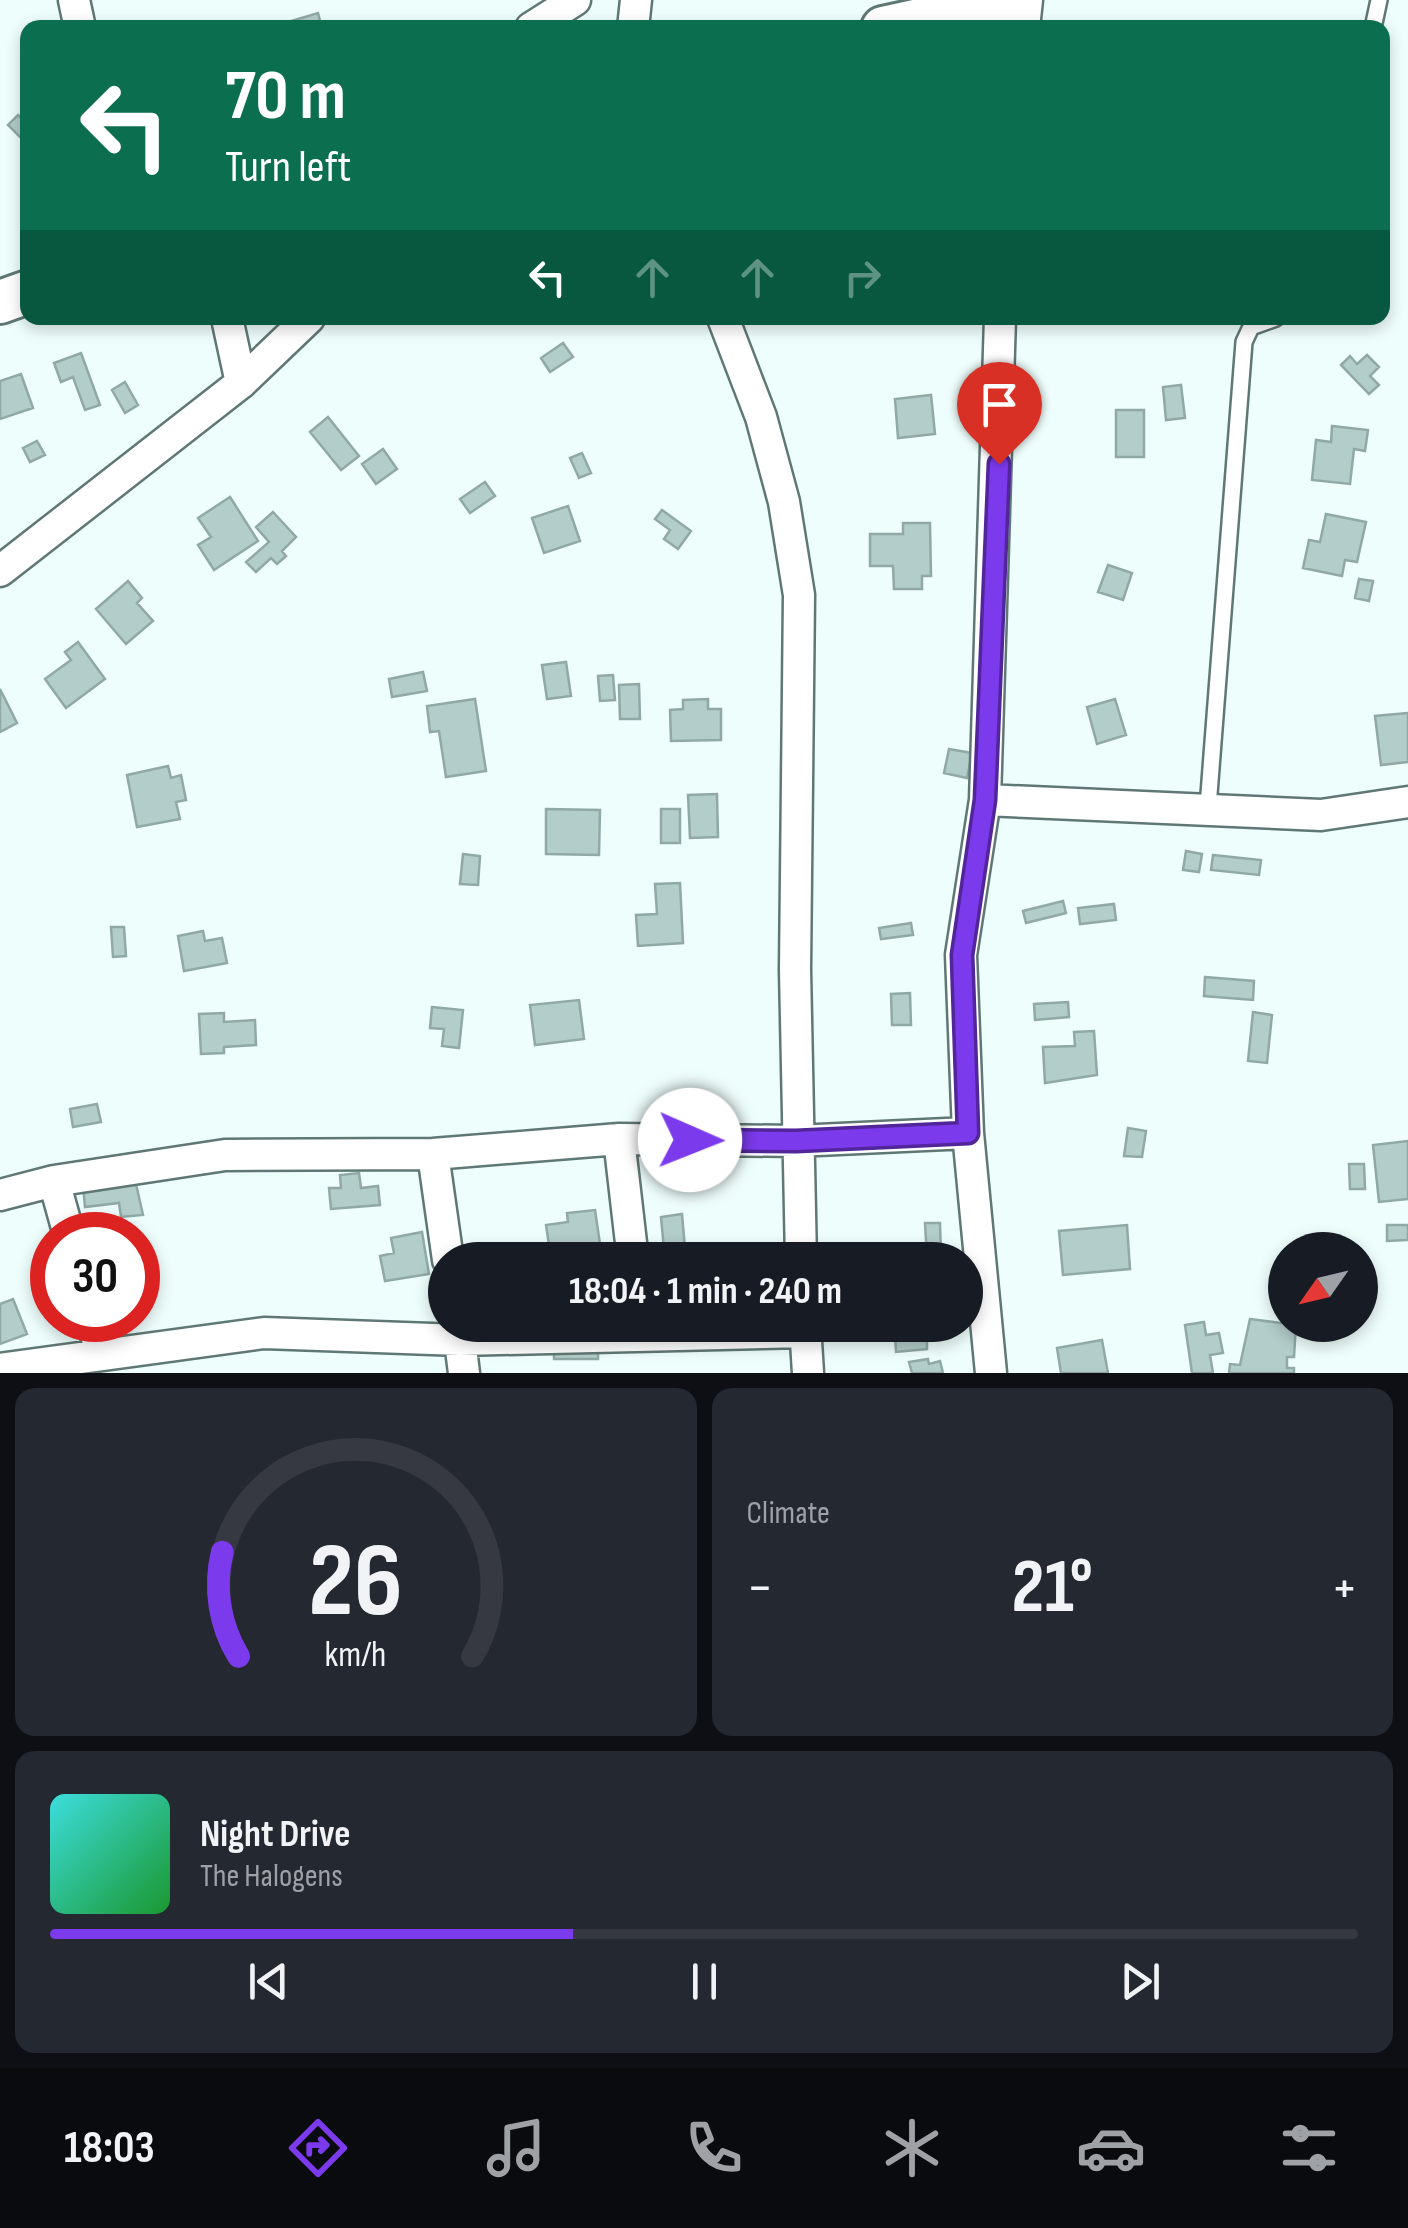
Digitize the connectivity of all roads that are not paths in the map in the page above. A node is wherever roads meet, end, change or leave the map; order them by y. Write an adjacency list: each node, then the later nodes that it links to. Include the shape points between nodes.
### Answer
1 (575, 0): 4 (street)
2 (1011, 0): 3 (main road)
3 (923, 9): 5 (main road)
4 (544, 20)
5 (900, 20)
6 (228, 325): 11 (street)
7 (301, 325): 11 (street)
8 (726, 325): 18 (street, via 766,434 799,595)
9 (1000, 325): 13 (street)
10 (1257, 325): 15 (lane, via 1244,342)
11 (241, 383): 12 (street)
12 (0, 571)
13 (985, 800): 15 (street); 16 (street, via 962,955)
14 (1408, 802): 15 (street, via 1321,814)
15 (1208, 807)
16 (968, 1133): 18 (street); 34 (street)
17 (619, 1138): 18 (street); 19 (street); 24 (street)
18 (796, 1141): 25 (street)
19 (432, 1154): 20 (street, via 226,1155); 23 (street)
20 (54, 1180): 21 (street); 22 (street)
21 (0, 1195)
22 (62, 1212)
23 (445, 1242)
24 (630, 1242)
25 (800, 1242)
26 (428, 1332): 30 (street, via 264,1334)
27 (98, 1342): 30 (street)
28 (460, 1342): 32 (street)
29 (806, 1342): 33 (street)
30 (101, 1354): 31 (street)
31 (0, 1370)
32 (464, 1373)
33 (808, 1373)
34 (991, 1373)

